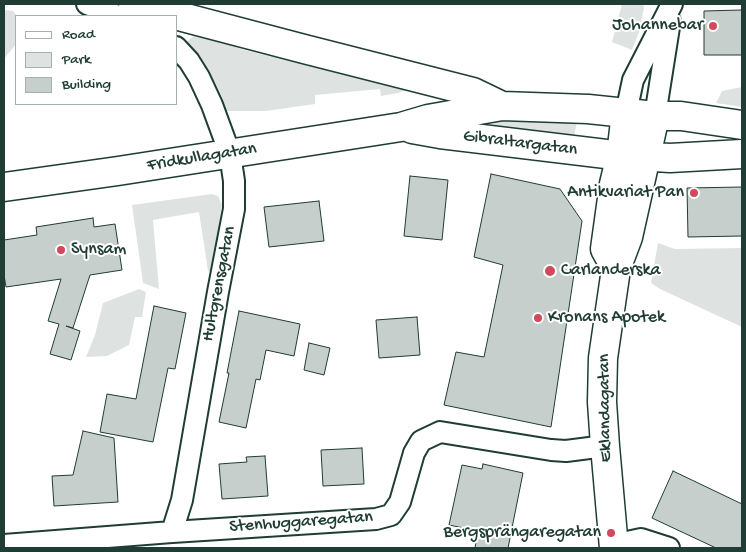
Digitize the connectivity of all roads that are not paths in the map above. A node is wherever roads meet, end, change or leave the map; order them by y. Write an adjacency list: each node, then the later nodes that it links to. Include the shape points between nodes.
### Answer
1 (87, 4): 4 (street)
2 (133, 4): 5 (street, Gibraltargatan)
3 (672, 4): 9 (street, Eklandagatan, via 633,80); 10 (street, Eklandagatan)
4 (115, 15)
5 (174, 15)
6 (178, 16): 8 (street, Gibraltargatan, via 473,92)
7 (178, 49): 13 (street, Hultgrensgatan, via 198,77 212,105)
8 (502, 106): 9 (street, Gibraltargatan); 12 (street, Gibraltargatan)
9 (626, 112): 10 (street, Gibraltargatan); 15 (street, Eklandagatan)
10 (655, 116): 11 (street, Gibraltargatan); 15 (street, Eklandagatan)
11 (742, 124)
12 (401, 127): 13 (street, Fridkullagatan); 15 (street, Gibraltargatan, via 481,140)
13 (230, 154): 16 (street, Fridkullagatan); 18 (street, Hultgrensgatan, via 234,209 182,500)
14 (742, 154): 15 (street, Gibraltargatan, via 670,158)
15 (633, 156): 17 (street, Eklandagatan, via 614,184 606,249 616,269 603,358)
16 (4, 187)
17 (605, 446): 18 (street, Stenhuggaregatan, via 551,450 440,432 421,441 414,453 400,502 391,515 376,519); 20 (street, Eklandagatan)
18 (172, 532): 19 (street, Stenhuggaregatan)
19 (4, 545)
20 (613, 546): 21 (street, via 641,539)
21 (669, 548)

